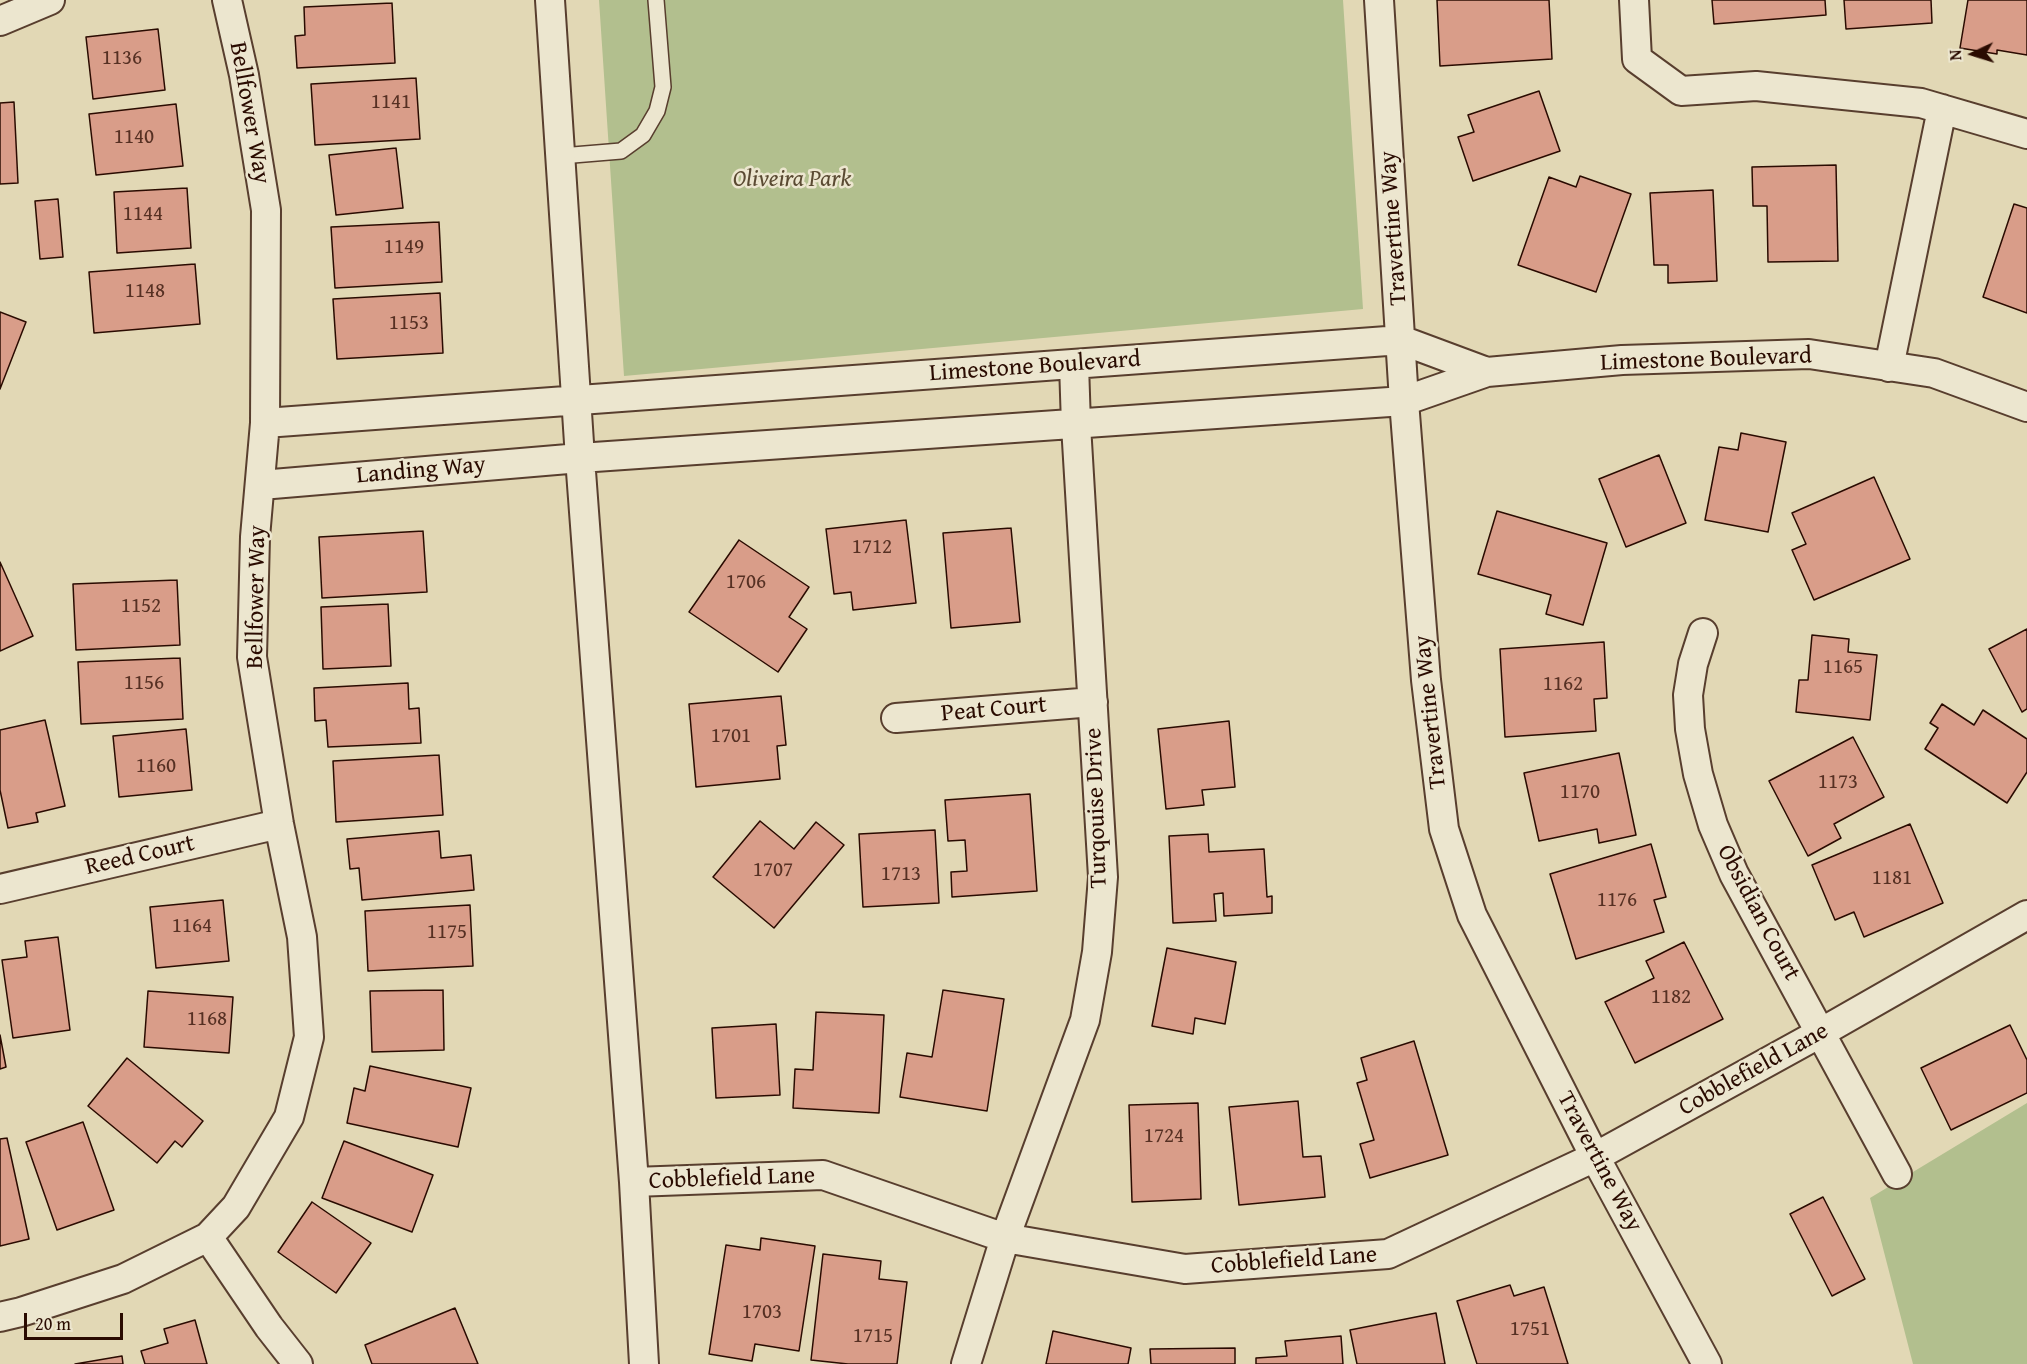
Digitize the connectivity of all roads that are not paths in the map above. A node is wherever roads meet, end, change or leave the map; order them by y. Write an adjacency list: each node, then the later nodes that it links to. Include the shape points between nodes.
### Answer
1 (50, 0): 7 (street)
2 (227, 0): 18 (street, Bellfower Way, via 244,75 266,210)
3 (550, 0): 10 (street)
4 (656, 0): 10 (lane, via 663,87 657,111 643,135 621,151)
5 (1379, 0): 11 (street, Travertine Way)
6 (1634, 0): 8 (street, via 1637,59 1681,91 1756,86 1921,103)
7 (0, 21)
8 (1942, 110): 9 (street); 13 (street)
9 (2027, 134)
10 (561, 156): 15 (street)
11 (1401, 340): 12 (street, Limestone Boulevard); 14 (street, Limestone Boulevard); 16 (street, Travertine Way)
12 (1074, 364): 15 (street, Limestone Boulevard); 19 (street, Turqouise Drive)
13 (1889, 367): 14 (street, Limestone Boulevard, via 1809,354 1622,360); 17 (street, Limestone Boulevard, via 1934,373)
14 (1487, 372): 16 (street, Limestone Boulevard)
15 (578, 400): 18 (street); 20 (street)
16 (1404, 401): 19 (street, Limestone Boulevard); 29 (street, Travertine Way, via 1426,680 1444,829 1472,915)
17 (2027, 407)
18 (265, 423): 21 (street, Bellfower Way)
19 (1076, 425): 20 (street, Limestone Boulevard); 23 (street, Turqouise Drive)
20 (580, 458): 21 (street, Landing Way); 31 (street)
21 (261, 485): 25 (street, Bellfower Way, via 255,537 252,657)
22 (1703, 633): 28 (street, Obsidian Court, via 1688,695 1698,774 1713,825 1734,874)
23 (1093, 702): 24 (street, Peat Court); 33 (street, Turqouise Drive, via 1103,877 1085,1020)
24 (896, 717)
25 (279, 824): 26 (street, Reed Court); 32 (street, Bellfower Way, via 302,937 309,1037 289,1117 236,1206)
26 (0, 889)
27 (2027, 915): 28 (street, Cobblefield Lane)
28 (1822, 1032): 29 (street, Cobblefield Lane); 30 (street, Obsidian Court)
29 (1595, 1157): 33 (street, Cobblefield Lane, via 1388,1254 1185,1269); 38 (street, Travertine Way)
30 (1897, 1174)
31 (634, 1182): 33 (street, Cobblefield Lane, via 823,1175); 36 (street)
32 (208, 1237): 34 (street, via 123,1279); 35 (street)
33 (1005, 1238): 37 (street, Turqouise Drive)
34 (0, 1317)
35 (298, 1364)
36 (644, 1364)
37 (966, 1364)
38 (1707, 1364)

